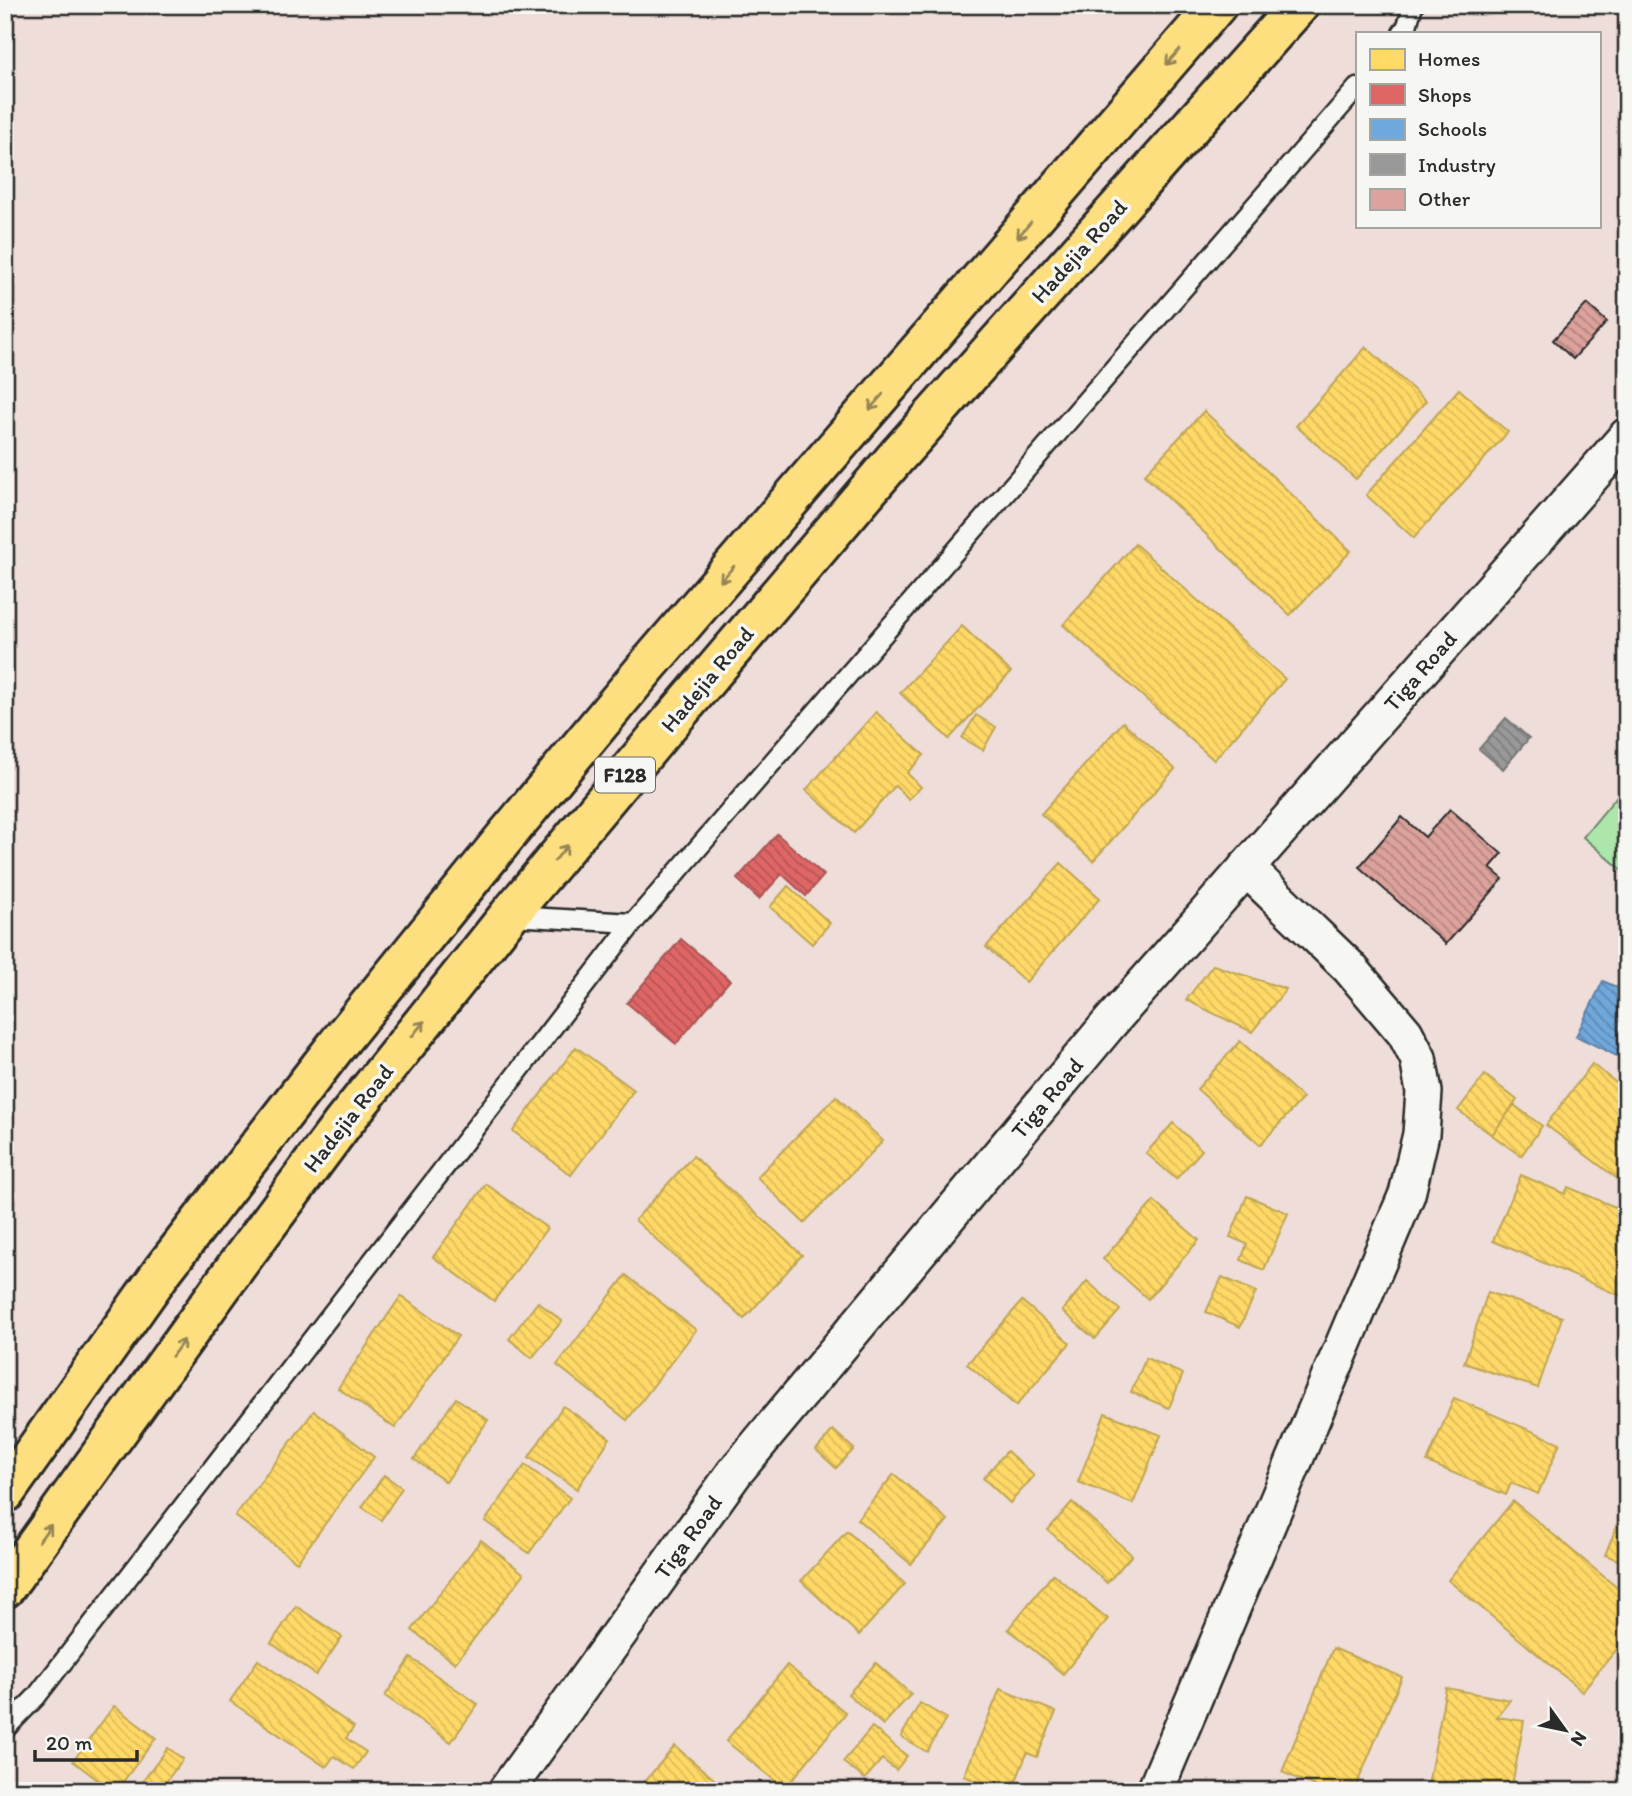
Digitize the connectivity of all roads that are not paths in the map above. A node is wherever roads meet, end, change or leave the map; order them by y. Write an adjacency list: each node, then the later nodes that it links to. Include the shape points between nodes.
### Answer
1 (1217, 5): 10 (main road, F128, one-way to 10, via 515,825 163,1270)
2 (1299, 5): 8 (main road, Hadejia Road / F128, one-way to 2, via 897,456)
3 (1413, 5): 4 (lane)
4 (1403, 32)
5 (1356, 89): 9 (lane)
6 (1627, 436): 7 (street, Tiga Road)
7 (1246, 868): 13 (street, Tiga Road, via 1108,1025 735,1472); 14 (street, via 1349,967 1405,1033 1418,1058 1424,1092 1421,1134 1407,1194)
8 (509, 915): 9 (lane); 11 (main road, Hadejia Road / F128, one-way to 8, via 343,1123)
9 (633, 923): 12 (lane, via 36,1697)
10 (5, 1493)
11 (5, 1588)
12 (5, 1729)
13 (506, 1791)
14 (1155, 1791)

